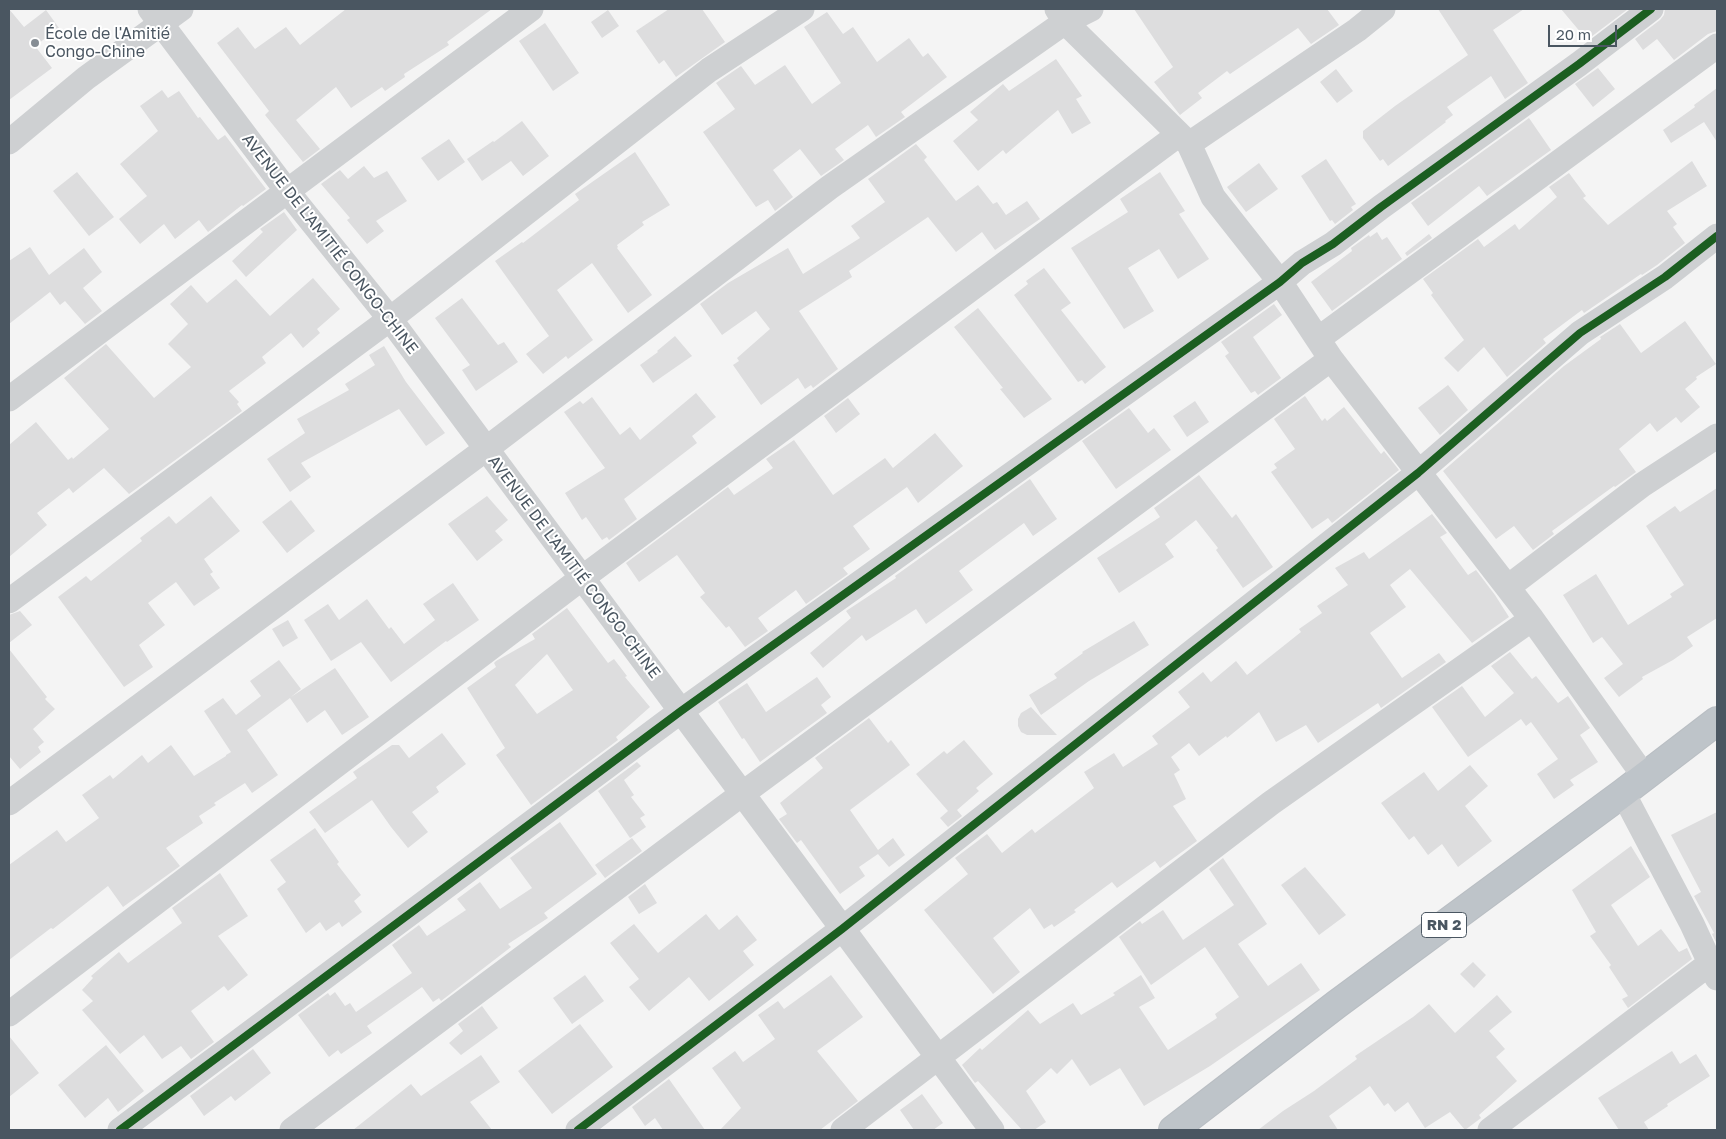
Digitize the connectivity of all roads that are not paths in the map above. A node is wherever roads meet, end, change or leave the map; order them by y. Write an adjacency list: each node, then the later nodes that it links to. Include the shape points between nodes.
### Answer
1 (531, 9): 11 (street)
2 (802, 9): 14 (street, via 709,70)
3 (1091, 9): 7 (street)
4 (1383, 9): 9 (street, via 1357,30)
5 (1651, 9): 13 (street)
6 (164, 13): 10 (street); 11 (street, AVENUE DE L'AMITIÉ CONGO-CHINE)
7 (1061, 15): 9 (street); 18 (street)
8 (1717, 46): 15 (street)
9 (1184, 140): 13 (street, via 1213,197); 20 (street)
10 (9, 142)
11 (287, 191): 14 (street, AVENUE DE L'AMITIÉ CONGO-CHINE); 16 (street)
12 (1717, 236): 19 (street, via 1665,277 1580,332)
13 (1280, 282): 15 (street); 24 (street)
14 (390, 319): 18 (street, AVENUE DE L'AMITIÉ CONGO-CHINE); 22 (street)
15 (1324, 349): 19 (street); 27 (street)
16 (9, 399)
17 (1717, 436): 21 (street, via 1642,485)
18 (486, 449): 20 (street, AVENUE DE L'AMITIÉ CONGO-CHINE); 28 (street)
19 (1418, 473): 21 (street); 29 (street)
20 (582, 578): 24 (street, AVENUE DE L'AMITIÉ CONGO-CHINE); 31 (street)
21 (1508, 587): 23 (street)
22 (9, 602)
23 (1532, 619): 26 (street); 32 (street, via 1271,803)
24 (680, 711): 27 (street, AVENUE DE L'AMITIÉ CONGO-CHINE); 33 (street)
25 (1717, 721): 26 (highway, RN 2)
26 (1634, 784): 30 (street); 38 (highway, RN 2)
27 (742, 794): 29 (street, AVENUE DE L'AMITIÉ CONGO-CHINE); 34 (street)
28 (9, 803)
29 (842, 929): 32 (street, AVENUE DE L'AMITIÉ CONGO-CHINE); 35 (street)
30 (1715, 967): 39 (street)
31 (9, 1014)
32 (938, 1059): 36 (street); 37 (street, AVENUE DE L'AMITIÉ CONGO-CHINE)
33 (120, 1130)
34 (292, 1130)
35 (578, 1130)
36 (843, 1130)
37 (992, 1130)
38 (1173, 1130)
39 (1490, 1130)

